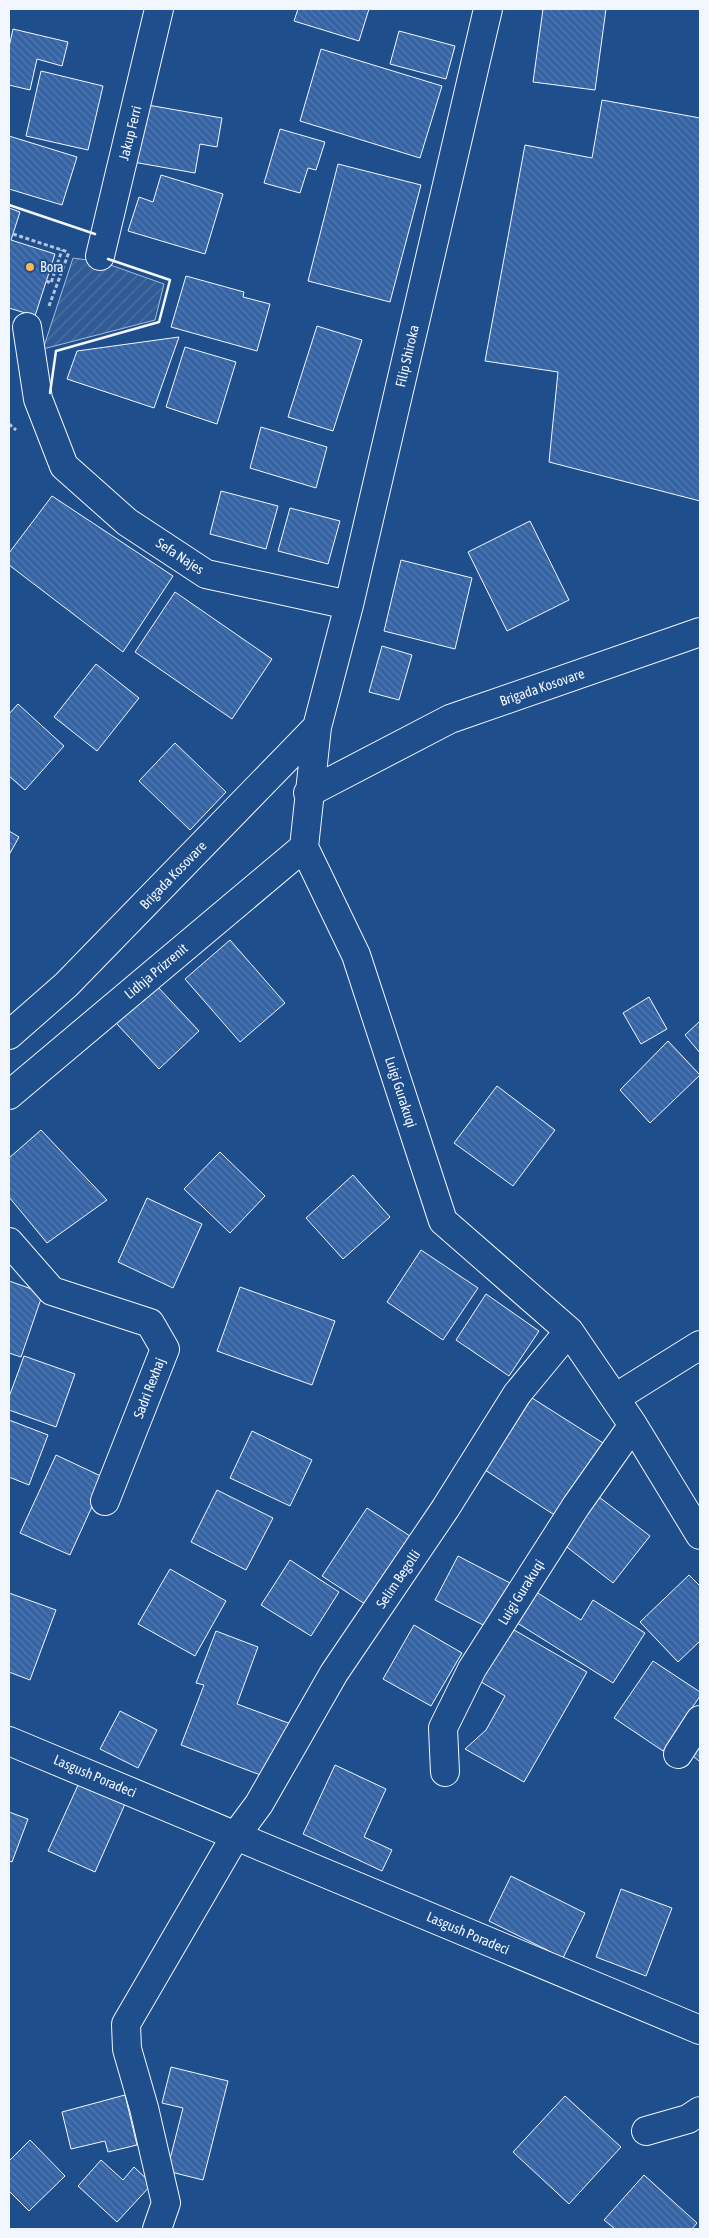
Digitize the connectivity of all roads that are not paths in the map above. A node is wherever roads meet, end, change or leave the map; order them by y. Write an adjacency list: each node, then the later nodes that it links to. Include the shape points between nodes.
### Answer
1 (159, 9): 3 (street, Jakup Ferri)
2 (488, 9): 5 (street, Filip Shiroka)
3 (100, 256)
4 (27, 326): 5 (street, Sefa Najes, via 38,400 64,466 127,522 206,574)
5 (349, 605): 7 (street, Filip Shiroka)
6 (700, 632): 8 (street, Brigada Kosovare, via 450,719)
7 (319, 715): 8 (street); 10 (street, Brigada Kosovare, via 66,985)
8 (308, 794): 9 (street)
9 (304, 847): 11 (street, Lidhja Prizrenit); 13 (street, Luigi Gurakuqi, via 356,955 443,1221)
10 (9, 1035)
11 (9, 1096)
12 (9, 1242): 17 (street, Sadri Rexhaj, via 52,1292 150,1323 165,1349)
13 (569, 1330): 15 (street, Luigi Gurakuqi); 23 (street, Selim Begolli, via 517,1394 445,1509 334,1673 259,1804)
14 (700, 1345): 15 (street)
15 (615, 1398): 16 (street, Luigi Gurakuqi)
16 (633, 1425): 18 (street, Luigi Gurakuqi); 22 (street, Luigi Gurakuqi, via 576,1506 472,1669 443,1728)
17 (105, 1501)
18 (700, 1535)
19 (700, 1720): 21 (street)
20 (9, 1741): 23 (street, Lasgush Poradeci)
21 (678, 1754)
22 (446, 1772)
23 (236, 1835): 24 (street, Lasgush Poradeci); 27 (street, via 126,2024 127,2049 166,2203)
24 (700, 2030)
25 (700, 2111): 26 (street, via 688,2119)
26 (646, 2131)
27 (157, 2229)

